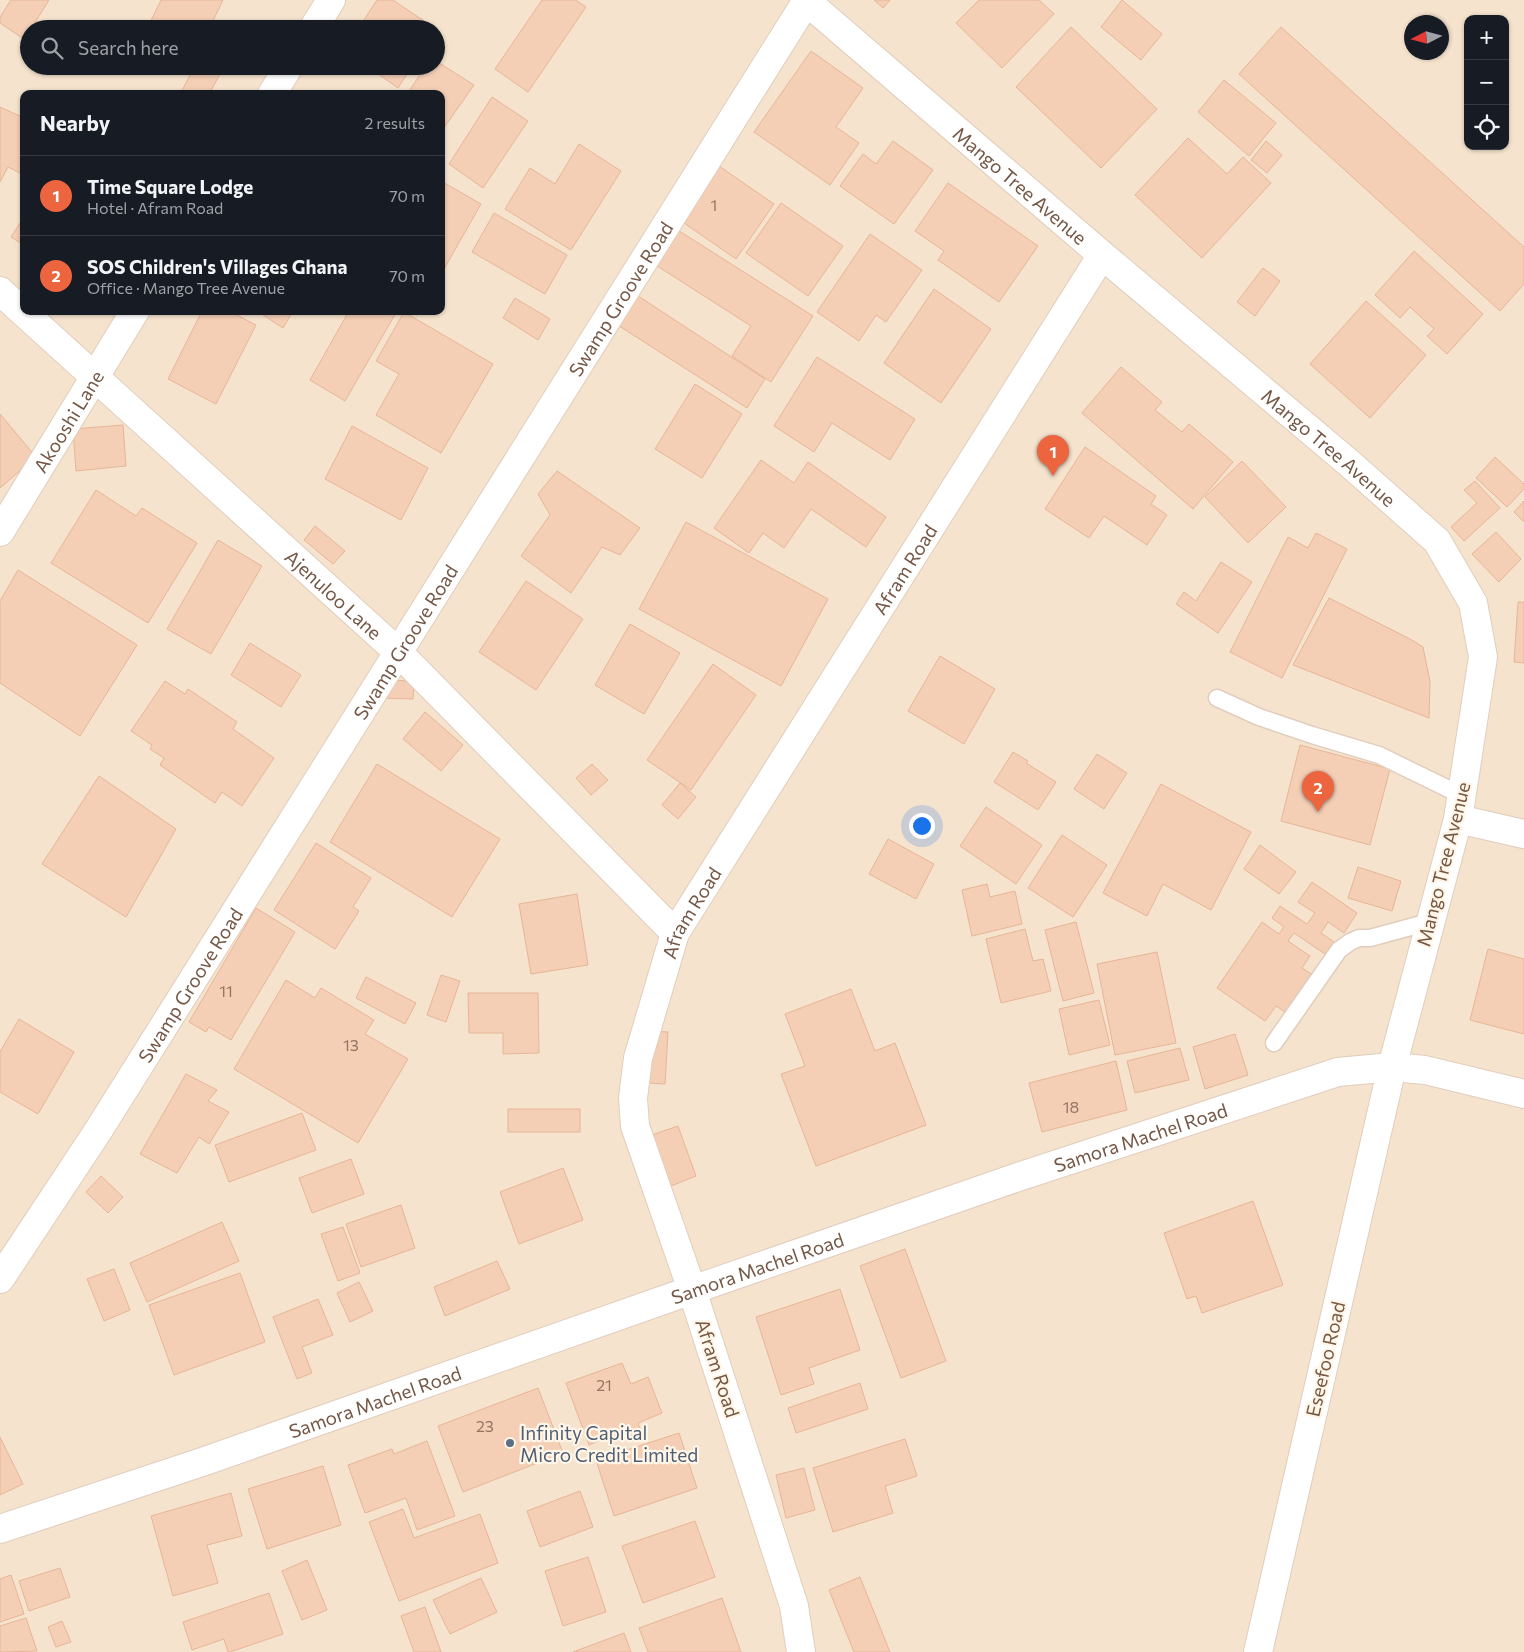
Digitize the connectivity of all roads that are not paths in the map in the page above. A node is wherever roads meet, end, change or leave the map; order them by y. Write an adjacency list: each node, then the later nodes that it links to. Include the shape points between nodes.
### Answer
1 (331, 0): 3 (street)
2 (806, 1): 6 (street, Mango Tree Avenue); 13 (street, Swamp Groove Road)
3 (319, 20)
4 (284, 75): 5 (street)
5 (274, 90)
6 (1102, 255): 15 (street, Mango Tree Avenue, via 1437,541 1473,603 1483,657); 18 (street, Afram Road)
7 (0, 292): 8 (street, Ajenuloo Lane)
8 (20, 310)
9 (26, 315): 11 (street, Ajenuloo Lane)
10 (132, 315): 11 (street, Akooshi Lane)
11 (94, 376): 12 (street, Akooshi Lane); 13 (street, Ajenuloo Lane)
12 (0, 532)
13 (398, 652): 18 (street, Ajenuloo Lane); 22 (street, Swamp Groove Road, via 98,1131)
14 (1217, 698): 15 (lane, via 1276,723 1379,755)
15 (1460, 807): 16 (street); 17 (street, Mango Tree Avenue)
16 (1524, 834)
17 (1430, 922): 19 (lane, via 1359,938 1339,950); 20 (street, Mango Tree Avenue)
18 (675, 933): 23 (street, Afram Road, via 638,1058 633,1098 635,1126)
19 (1274, 1043)
20 (1392, 1066): 21 (street, Samora Machel Road, via 1425,1070); 23 (street, Samora Machel Road, via 1338,1072 1021,1176); 26 (street, Eseefoo Road)
21 (1524, 1094)
22 (0, 1279)
23 (692, 1290): 24 (street, Samora Machel Road, via 212,1459); 25 (street, Afram Road, via 794,1606)
24 (0, 1529)
25 (801, 1652)
26 (1258, 1652)

